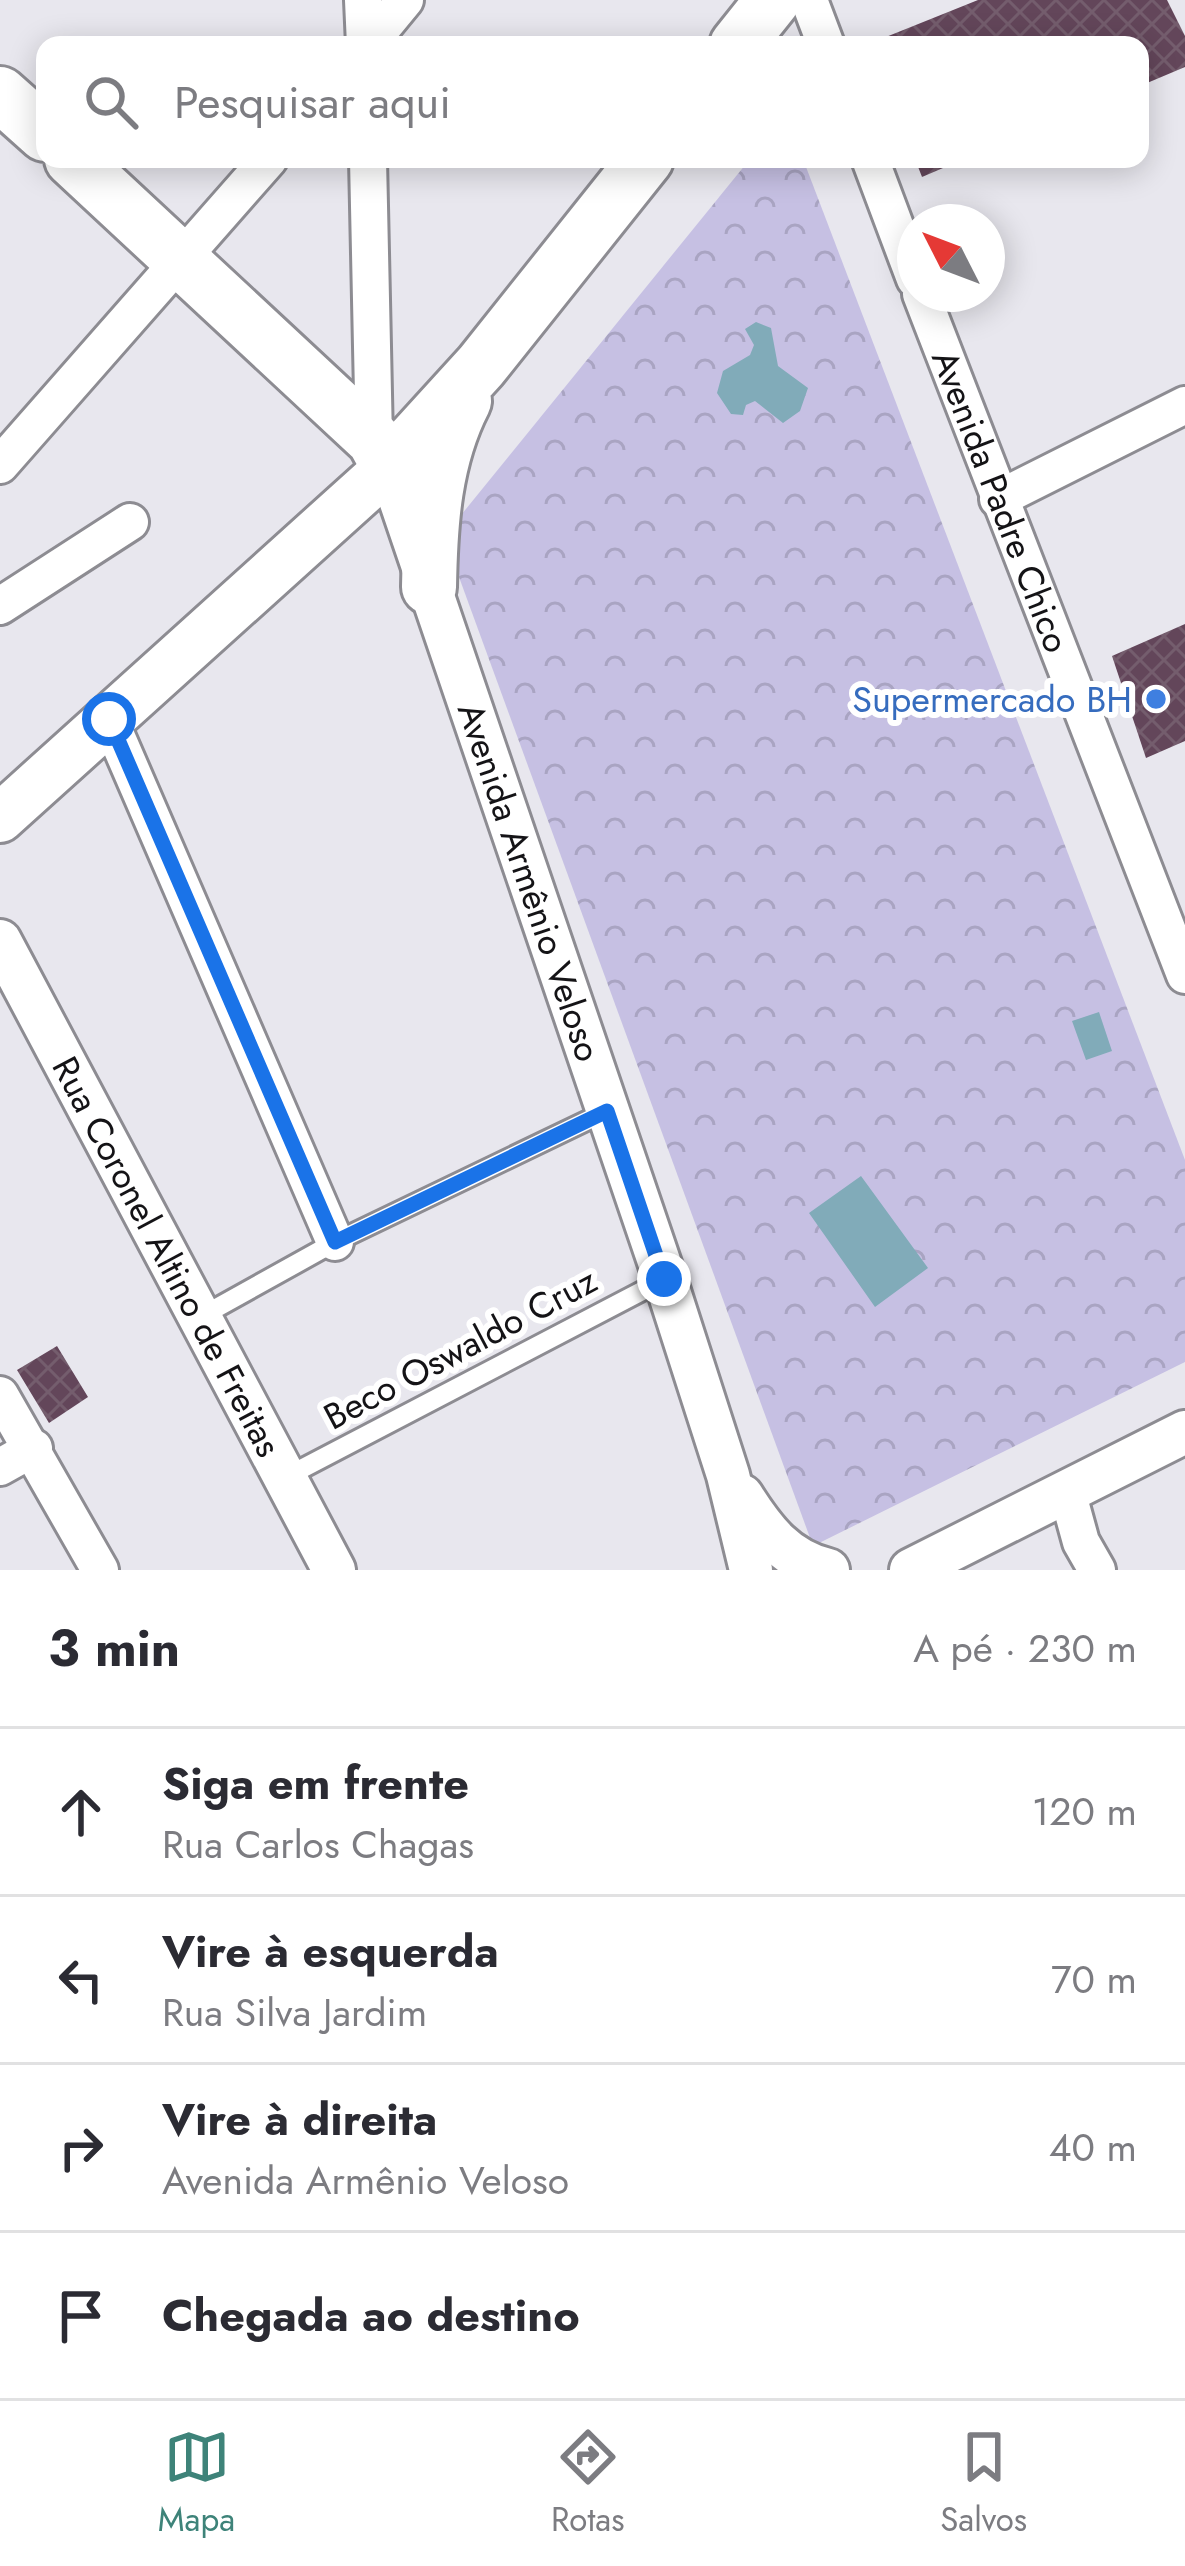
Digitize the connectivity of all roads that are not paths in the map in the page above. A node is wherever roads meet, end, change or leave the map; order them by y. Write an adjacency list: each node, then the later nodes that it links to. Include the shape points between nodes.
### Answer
1 (363, 0): 5 (street)
2 (405, 0): 6 (street)
3 (773, 0): 7 (main road)
4 (809, 0): 8 (street)
5 (365, 36)
6 (374, 36)
7 (744, 36)
8 (823, 36)
9 (0, 94): 10 (main road)
10 (36, 126)
11 (83, 168): 17 (main road)
12 (261, 168): 17 (street)
13 (368, 168): 21 (street)
14 (639, 168): 19 (main road)
15 (873, 168): 16 (street)
16 (897, 231)
17 (184, 258): 21 (main road); 22 (street)
18 (928, 312): 23 (street, Avenida Padre Chico)
19 (481, 366): 21 (main road); 25 (main road, via 439,472)
20 (1185, 405): 23 (street)
21 (381, 454): 25 (street, Avenida Armênio Veloso); 27 (main road)
22 (0, 465)
23 (998, 499): 30 (street, Avenida Padre Chico)
24 (130, 522): 26 (street)
25 (429, 587): 31 (street, Avenida Armênio Veloso)
26 (0, 606)
27 (109, 719): 28 (main road); 32 (street)
28 (0, 818)
29 (0, 940): 34 (street, Rua Coronel Altino de Freitas)
30 (1185, 975)
31 (607, 1111): 32 (lane); 33 (street, Avenida Armênio Veloso)
32 (335, 1242): 34 (lane)
33 (664, 1279): 39 (street, Avenida Armênio Veloso); 40 (lane, Beco Oswaldo Cruz)
34 (202, 1316): 40 (street, Rua Coronel Altino de Freitas)
35 (0, 1395): 37 (street)
36 (1185, 1432): 41 (street)
37 (34, 1448): 38 (street); 42 (street)
38 (0, 1467)
39 (728, 1475): 44 (street, Avenida Armênio Veloso); 45 (street, via 781,1548)
40 (286, 1477): 43 (street, Rua Coronel Altino de Freitas)
41 (1066, 1491): 46 (street); 47 (street)
42 (100, 1570)
43 (334, 1570)
44 (751, 1570)
45 (828, 1570)
46 (911, 1570)
47 (1097, 1570)

